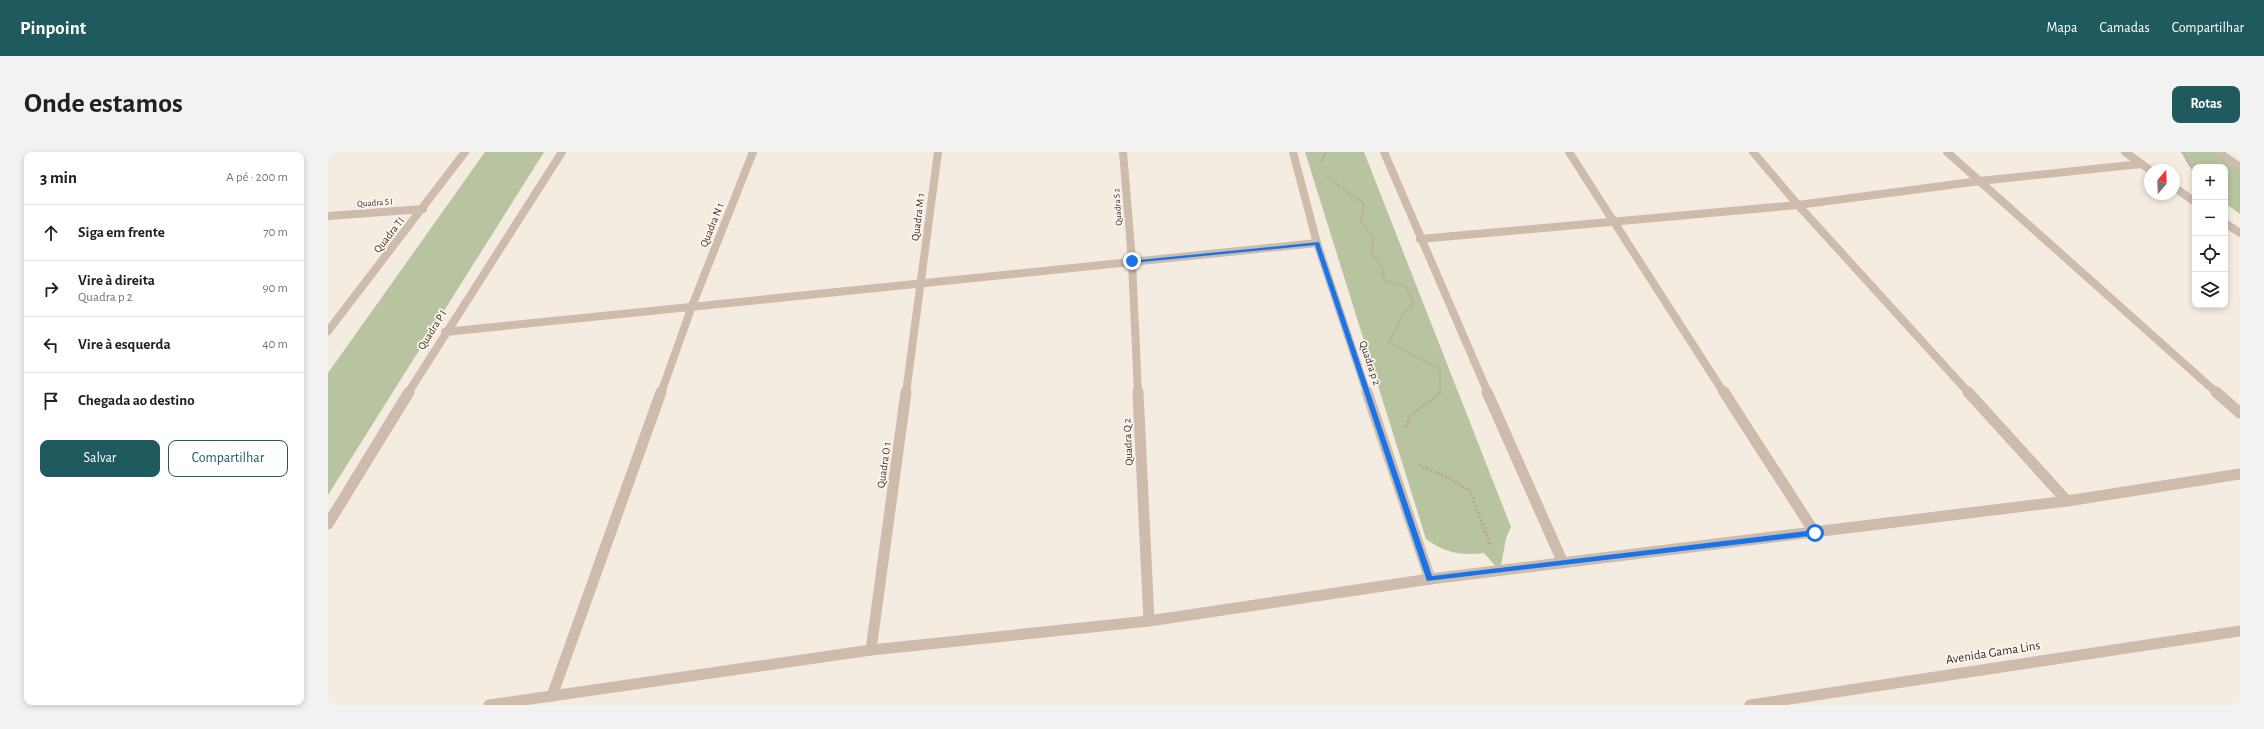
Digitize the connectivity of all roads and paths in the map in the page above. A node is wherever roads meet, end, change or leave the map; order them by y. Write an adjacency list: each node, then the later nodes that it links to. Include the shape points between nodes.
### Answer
1 (466, 152): 27 (street, Quadra TI)
2 (562, 152): 38 (street, Quadra P I)
3 (753, 152): 36 (street, Quadra N 1)
4 (938, 152): 35 (street, Quadra M 1)
5 (1123, 152): 34 (street, Quadra S 2)
6 (1293, 152): 33 (street, Quadra p 2)
7 (1326, 152): 20 (path)
8 (1384, 152): 32 (street)
9 (1569, 152): 29 (street)
10 (1753, 152): 26 (street)
11 (1947, 152): 23 (street)
12 (2124, 152): 17 (street)
13 (2182, 152): 21 (path)
14 (2218, 152): 16 (street)
15 (2240, 157): 16 (street)
16 (2227, 158): 19 (street)
17 (2140, 164): 18 (street); 23 (street)
18 (2144, 166)
19 (2240, 167)
20 (1318, 168)
21 (2192, 170)
22 (1323, 172): 40 (path, via 1331,182 1354,193 1364,204 1361,222 1373,237 1372,253 1383,268 1384,280 1405,286 1414,302 1403,314 1390,343 1440,369 1441,392 1410,416)
23 (1980, 181): 26 (street); 39 (street)
24 (2180, 191): 25 (street)
25 (2192, 200)
26 (1798, 205): 29 (street); 43 (street)
27 (423, 209): 28 (street, Quadra S I); 37 (street, Quadra TI)
28 (328, 216)
29 (1615, 220): 32 (street); 45 (street)
30 (2228, 225): 31 (street)
31 (2240, 233)
32 (1420, 239): 46 (street)
33 (1317, 243): 34 (street); 48 (street, Quadra p 2)
34 (1132, 261): 35 (street); 49 (street, Quadra Q 2)
35 (921, 284): 36 (street); 51 (street, Quadra O 1)
36 (692, 306): 38 (street); 52 (street, Quadra N 1)
37 (328, 331)
38 (445, 332): 44 (street, Quadra P I)
39 (2240, 413)
40 (1403, 434)
41 (1412, 463): 47 (path, via 1447,477 1470,491)
42 (2240, 474): 43 (street)
43 (2067, 501): 45 (street)
44 (328, 524)
45 (1815, 533): 46 (street)
46 (1563, 563): 47 (street)
47 (1500, 571): 48 (street)
48 (1430, 579): 49 (street)
49 (1149, 621): 51 (street)
50 (2240, 630): 54 (street, Avenida Gama Lins)
51 (871, 650): 52 (street)
52 (552, 696): 53 (street)
53 (489, 705)
54 (1750, 705)

